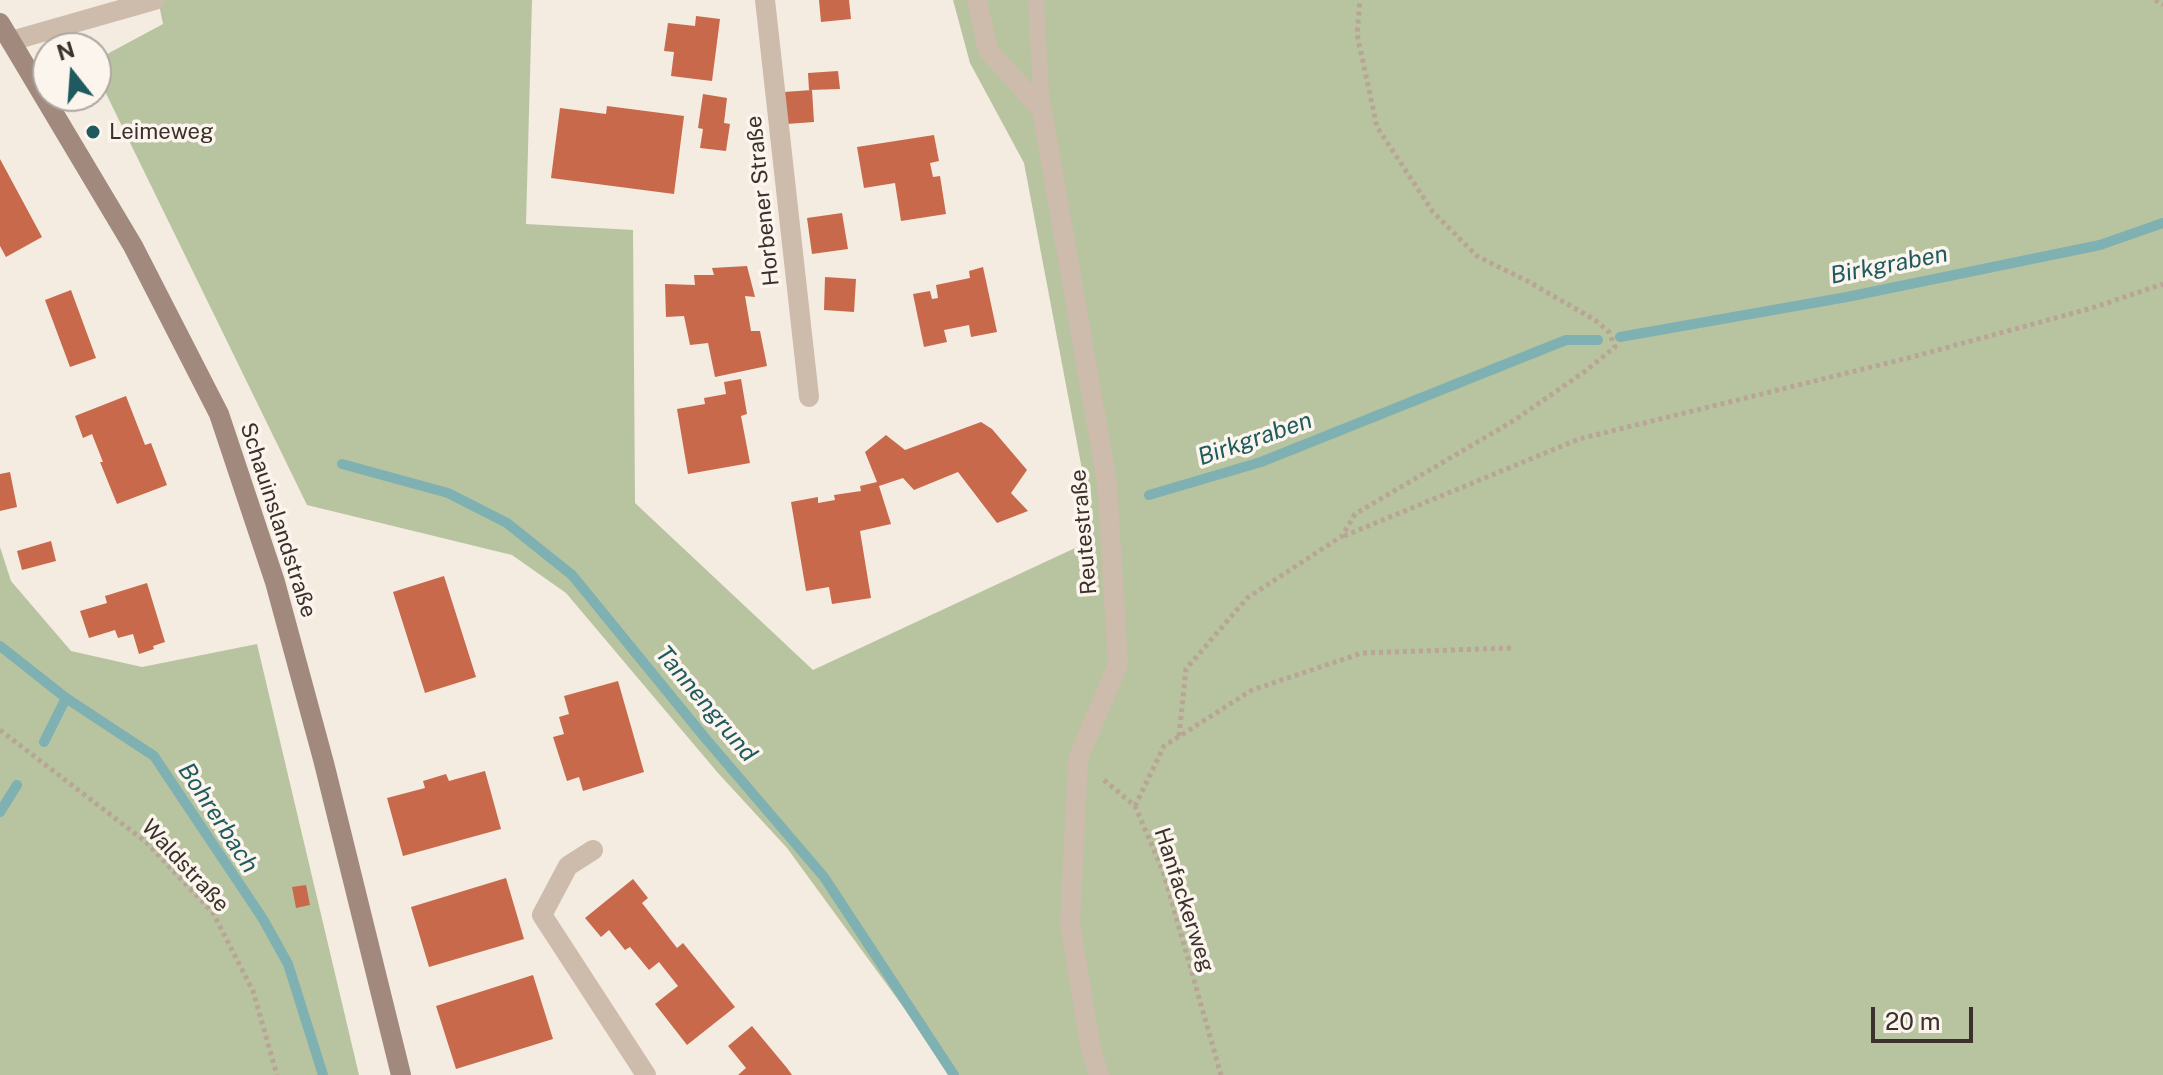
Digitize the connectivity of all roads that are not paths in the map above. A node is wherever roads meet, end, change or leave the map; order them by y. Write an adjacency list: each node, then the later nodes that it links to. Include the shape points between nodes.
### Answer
1 (155, 0): 6 (street)
2 (765, 0): 8 (street, Horbener Straße)
3 (977, 0): 7 (street, via 988,50)
4 (1036, 0): 7 (lane)
5 (0, 23): 6 (main road, Schauinslandstraße)
6 (11, 41): 10 (main road, Schauinslandstraße, via 133,246 219,414 275,582)
7 (1042, 110): 12 (street, Reutestraße, via 1107,483 1118,664 1078,759 1070,923)
8 (809, 397)
9 (593, 850): 11 (street, via 568,866 542,915)
10 (401, 1075)
11 (646, 1075)
12 (1099, 1075)

